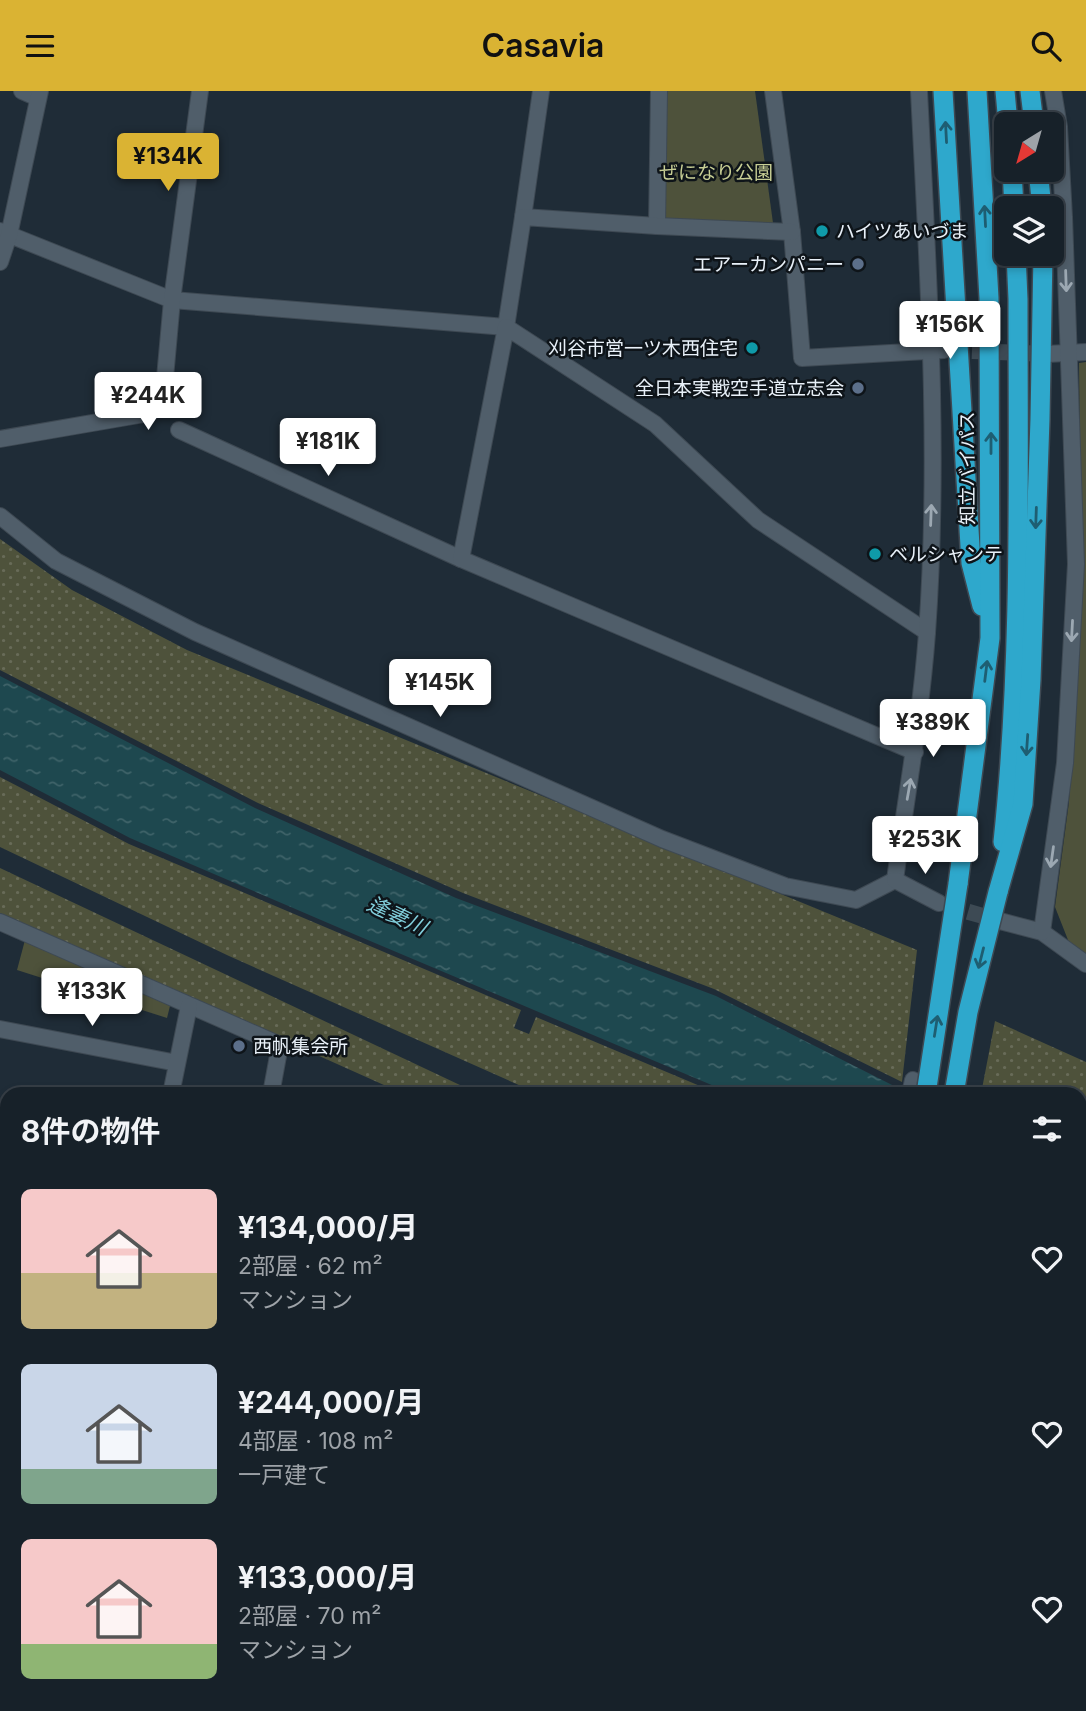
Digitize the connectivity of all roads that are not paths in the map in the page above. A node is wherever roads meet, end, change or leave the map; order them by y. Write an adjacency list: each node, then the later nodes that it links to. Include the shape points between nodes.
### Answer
1 (22, 91): 12 (street)
2 (200, 91): 22 (street)
3 (541, 91): 15 (street)
4 (659, 91): 16 (street)
5 (773, 91): 17 (street)
6 (919, 91): 24 (street)
7 (943, 91): 33 (highway, one-way to 7, via 971,563)
8 (976, 91): 33 (highway, 知立バイパス, one-way to 8, via 989,298)
9 (1004, 91): 13 (highway)
10 (1030, 91): 14 (highway)
11 (1053, 91): 27 (street, one-way to 27, via 1059,127)
12 (39, 95): 18 (street)
13 (1007, 112)
14 (1033, 112)
15 (523, 217): 16 (street); 23 (street)
16 (657, 226): 17 (street)
17 (792, 232): 24 (street, via 802,358)
18 (5, 233): 19 (street); 22 (street)
19 (0, 261)
20 (1017, 266): 36 (highway, via 1018,591 1009,782)
21 (1043, 266): 36 (highway, one-way to 36, via 1023,804)
22 (172, 300): 23 (street); 29 (street, via 163,400 150,413)
23 (506, 327): 31 (street); 32 (street, via 655,424 758,520)
24 (937, 350): 32 (street, one-way to 24)
25 (1086, 352): 27 (street)
26 (1047, 354): 27 (street)
27 (1069, 354): 40 (street, one-way to 40, via 1076,564 1065,763)
28 (179, 430): 31 (street)
29 (0, 439)
30 (0, 516): 35 (street, via 56,561 195,632 662,839 785,886 856,899)
31 (461, 559): 34 (street)
32 (927, 632): 34 (street)
33 (990, 638): 47 (highway, 知立バイパス, one-way to 33, bridge, via 958,884)
34 (915, 752): 35 (street, one-way to 34)
35 (895, 880): 37 (street)
36 (998, 892): 48 (highway, one-way to 48, bridge, via 968,1012)
37 (939, 903)
38 (1000, 921): 40 (street)
39 (0, 922): 42 (street)
40 (1042, 932): 41 (street)
41 (1086, 964)
42 (189, 1006): 44 (street); 46 (street, via 279,1045)
43 (0, 1029): 44 (street)
44 (177, 1063): 45 (street)
45 (172, 1087)
46 (272, 1087)
47 (916, 1087)
48 (955, 1087)

